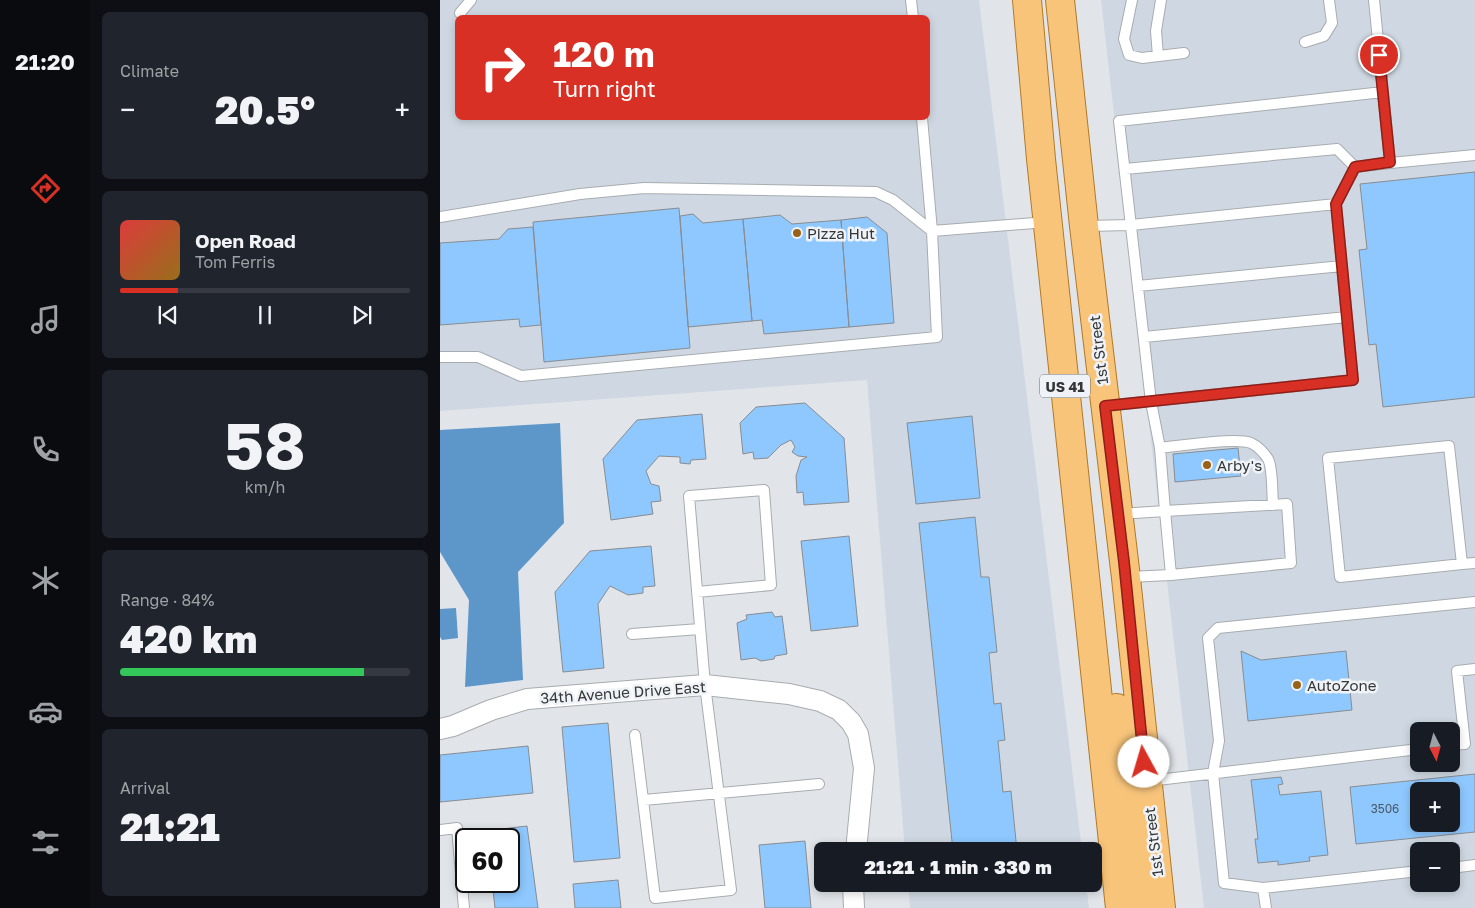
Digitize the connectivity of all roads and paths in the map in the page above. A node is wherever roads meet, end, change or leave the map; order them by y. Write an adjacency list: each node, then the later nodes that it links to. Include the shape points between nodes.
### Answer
1 (470, 0): 9 (lane)
2 (911, 0): 10 (lane)
3 (1027, 0): 22 (main road, US 41)
4 (1060, 0): 23 (main road, 1st Street / US 41)
5 (1161, 0): 13 (lane, via 1156,31)
6 (1329, 0): 11 (lane, via 1332,23 1324,36)
7 (1374, 0): 14 (lane)
8 (1132, 1): 13 (lane, via 1124,39 1129,55 1142,58)
9 (460, 13)
10 (912, 15)
11 (1305, 42)
12 (1184, 53): 13 (lane)
13 (1158, 56)
14 (1383, 92): 17 (lane); 19 (lane, via 1119,121)
15 (922, 120): 25 (lane)
16 (1475, 155): 17 (lane)
17 (1390, 162): 18 (lane)
18 (1355, 167): 19 (lane, via 1337,148); 20 (lane)
19 (1125, 169): 24 (lane)
20 (1336, 204): 24 (lane); 26 (lane)
21 (440, 217): 25 (lane, via 572,195 644,188 876,192 893,200)
22 (1048, 222): 25 (lane); 45 (main road, US 41)
23 (1084, 226): 24 (lane); 32 (main road, 1st Street / US 41)
24 (1131, 226): 27 (lane)
25 (932, 231): 30 (lane, via 938,338 521,376 478,357)
26 (1342, 266): 27 (lane); 28 (lane)
27 (1138, 286): 29 (lane)
28 (1347, 317): 29 (lane); 31 (lane, via 1353,380)
29 (1144, 337): 31 (lane)
30 (440, 357)
31 (1151, 402): 32 (lane); 33 (lane)
32 (1105, 406): 36 (main road, 1st Street / US 41)
33 (1160, 448): 34 (lane, via 1203,443 1252,443 1269,461); 35 (lane)
34 (1273, 505): 35 (lane); 39 (lane, via 1287,504 1291,563)
35 (1165, 511): 36 (lane); 39 (lane)
36 (1119, 514): 40 (main road, 1st Street / US 41)
37 (1475, 563): 38 (lane)
38 (1462, 564): 38 (lane, via 1340,577 1328,458 1449,446)
39 (1172, 575): 40 (lane)
40 (1126, 578): 53 (main road, 1st Street / US 41)
41 (697, 592): 41 (lane, via 689,496 764,490 771,585); 43 (lane)
42 (1475, 602): 52 (lane, via 1218,628 1208,638 1219,741)
43 (700, 630): 44 (lane); 47 (lane)
44 (632, 634)
45 (1092, 641): 66 (main road, US 41); 67 (main road, via 1116,701)
46 (1475, 669): 50 (lane, via 1457,671 1465,744)
47 (705, 685): 48 (street, 34th Avenue Drive East, via 527,699); 55 (lane); 58 (street, 34th Avenue Drive East, via 789,694 820,701 838,710 851,722 858,734 864,768)
48 (440, 729)
49 (635, 735): 56 (lane)
50 (1460, 744)
51 (1410, 750): 52 (lane)
52 (1213, 773): 53 (lane); 62 (lane, via 1224,884)
53 (1146, 781): 68 (main road, 1st Street / US 41)
54 (820, 784): 55 (lane)
55 (719, 792): 56 (lane); 56 (lane, via 731,890 655,898)
56 (644, 800)
57 (440, 830): 64 (lane, via 457,828)
58 (857, 842)
59 (1475, 865): 60 (lane)
60 (1460, 867)
61 (1410, 872): 62 (lane)
62 (1263, 888): 69 (lane)
63 (853, 892): 65 (street)
64 (464, 908)
65 (854, 908)
66 (1120, 908)
67 (1141, 908)
68 (1161, 908)
69 (1266, 908)

